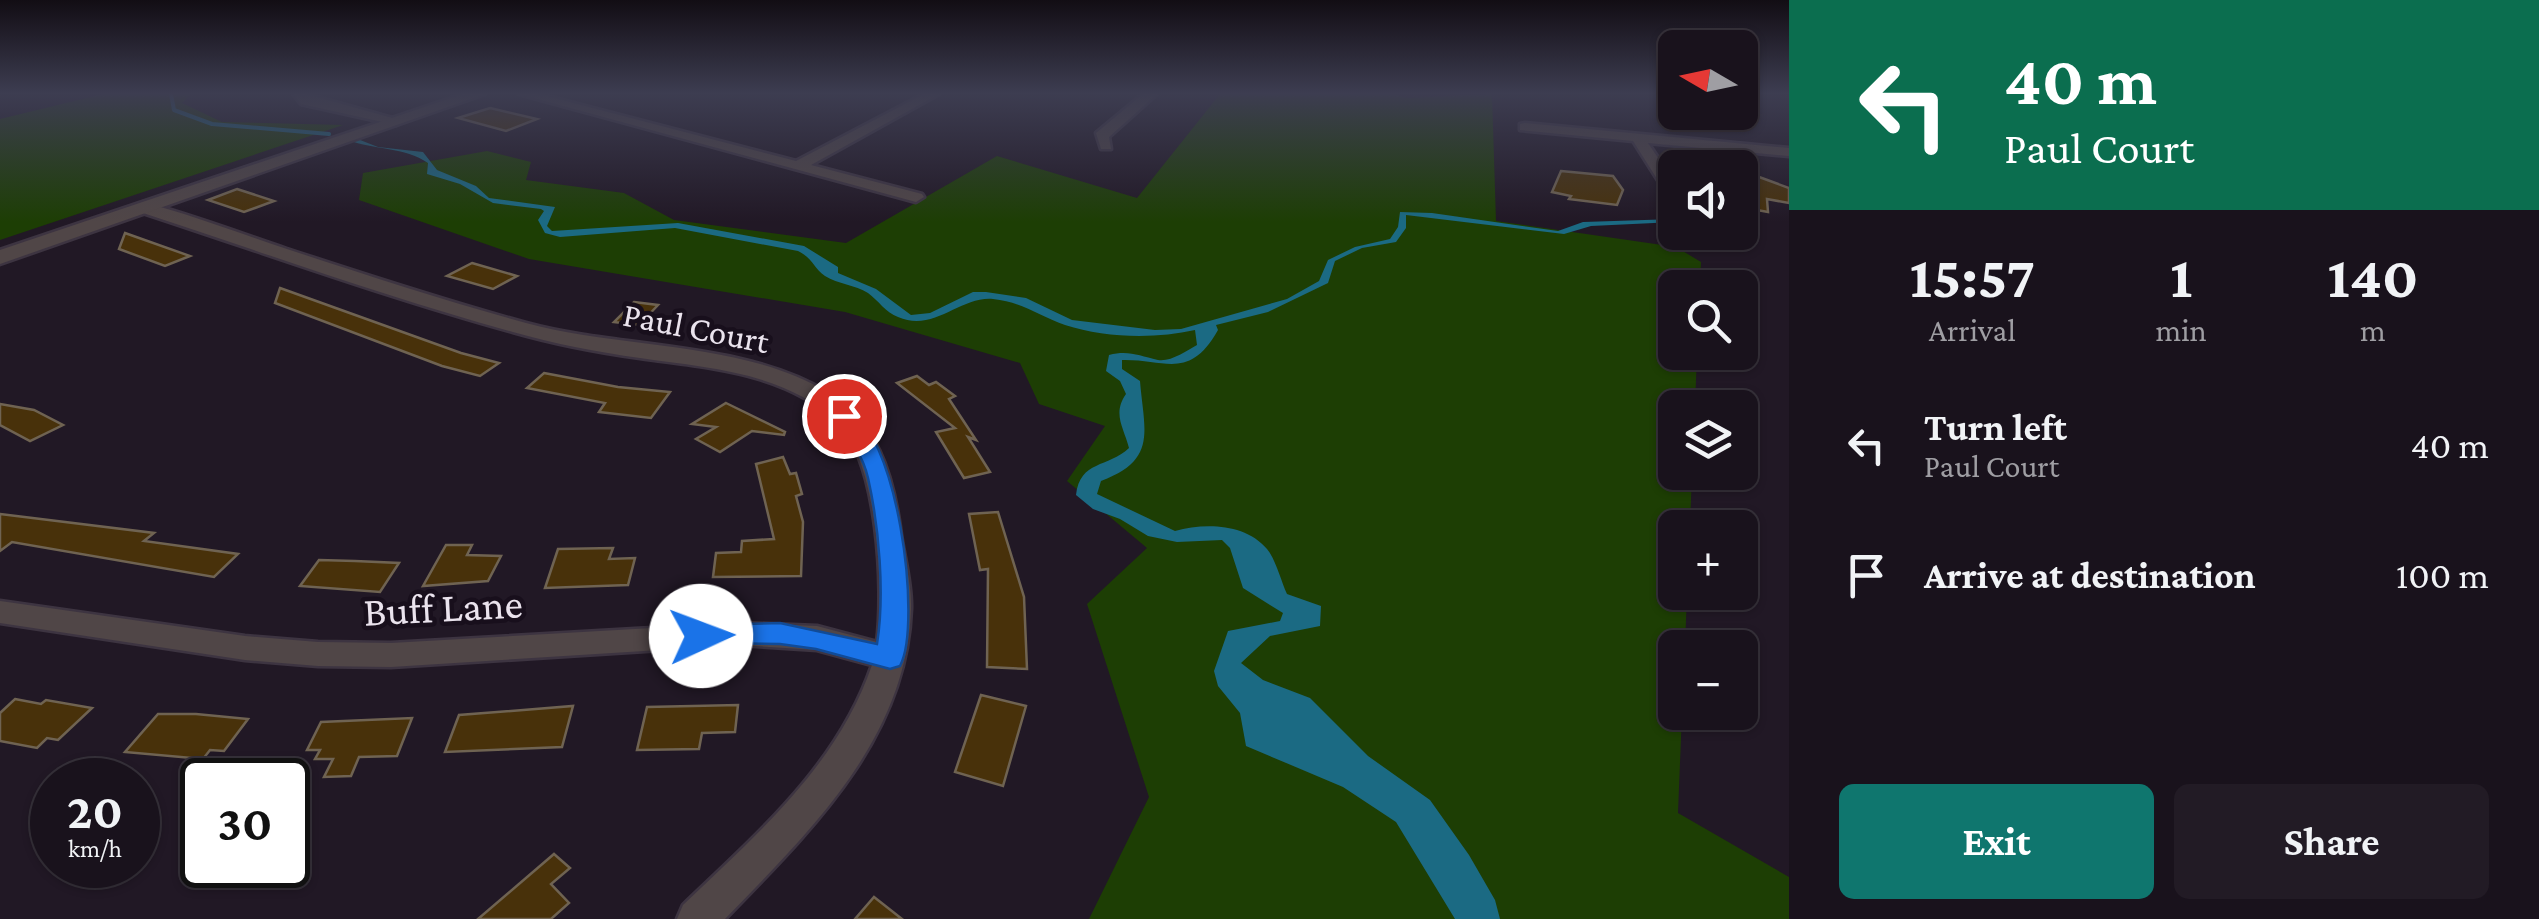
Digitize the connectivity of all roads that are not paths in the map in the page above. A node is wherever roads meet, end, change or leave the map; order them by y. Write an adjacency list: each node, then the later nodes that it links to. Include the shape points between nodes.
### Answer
1 (349, 137): 12 (street)
2 (687, 137): 9 (street)
3 (852, 137): 9 (street)
4 (1101, 137): 7 (street)
5 (1626, 137): 6 (street)
6 (1637, 138): 8 (street); 10 (street)
7 (1106, 146)
8 (1789, 152)
9 (797, 166): 11 (street)
10 (1658, 169)
11 (916, 197)
12 (144, 207): 13 (street); 15 (street, Paul Court, via 510,325 722,365 811,393 844,416 880,475 896,607)
13 (0, 256)
14 (0, 612): 15 (street, Buff Lane, via 318,654 780,634)
15 (890, 658): 16 (street, Paul Court, via 854,744 820,793)
16 (697, 919)

